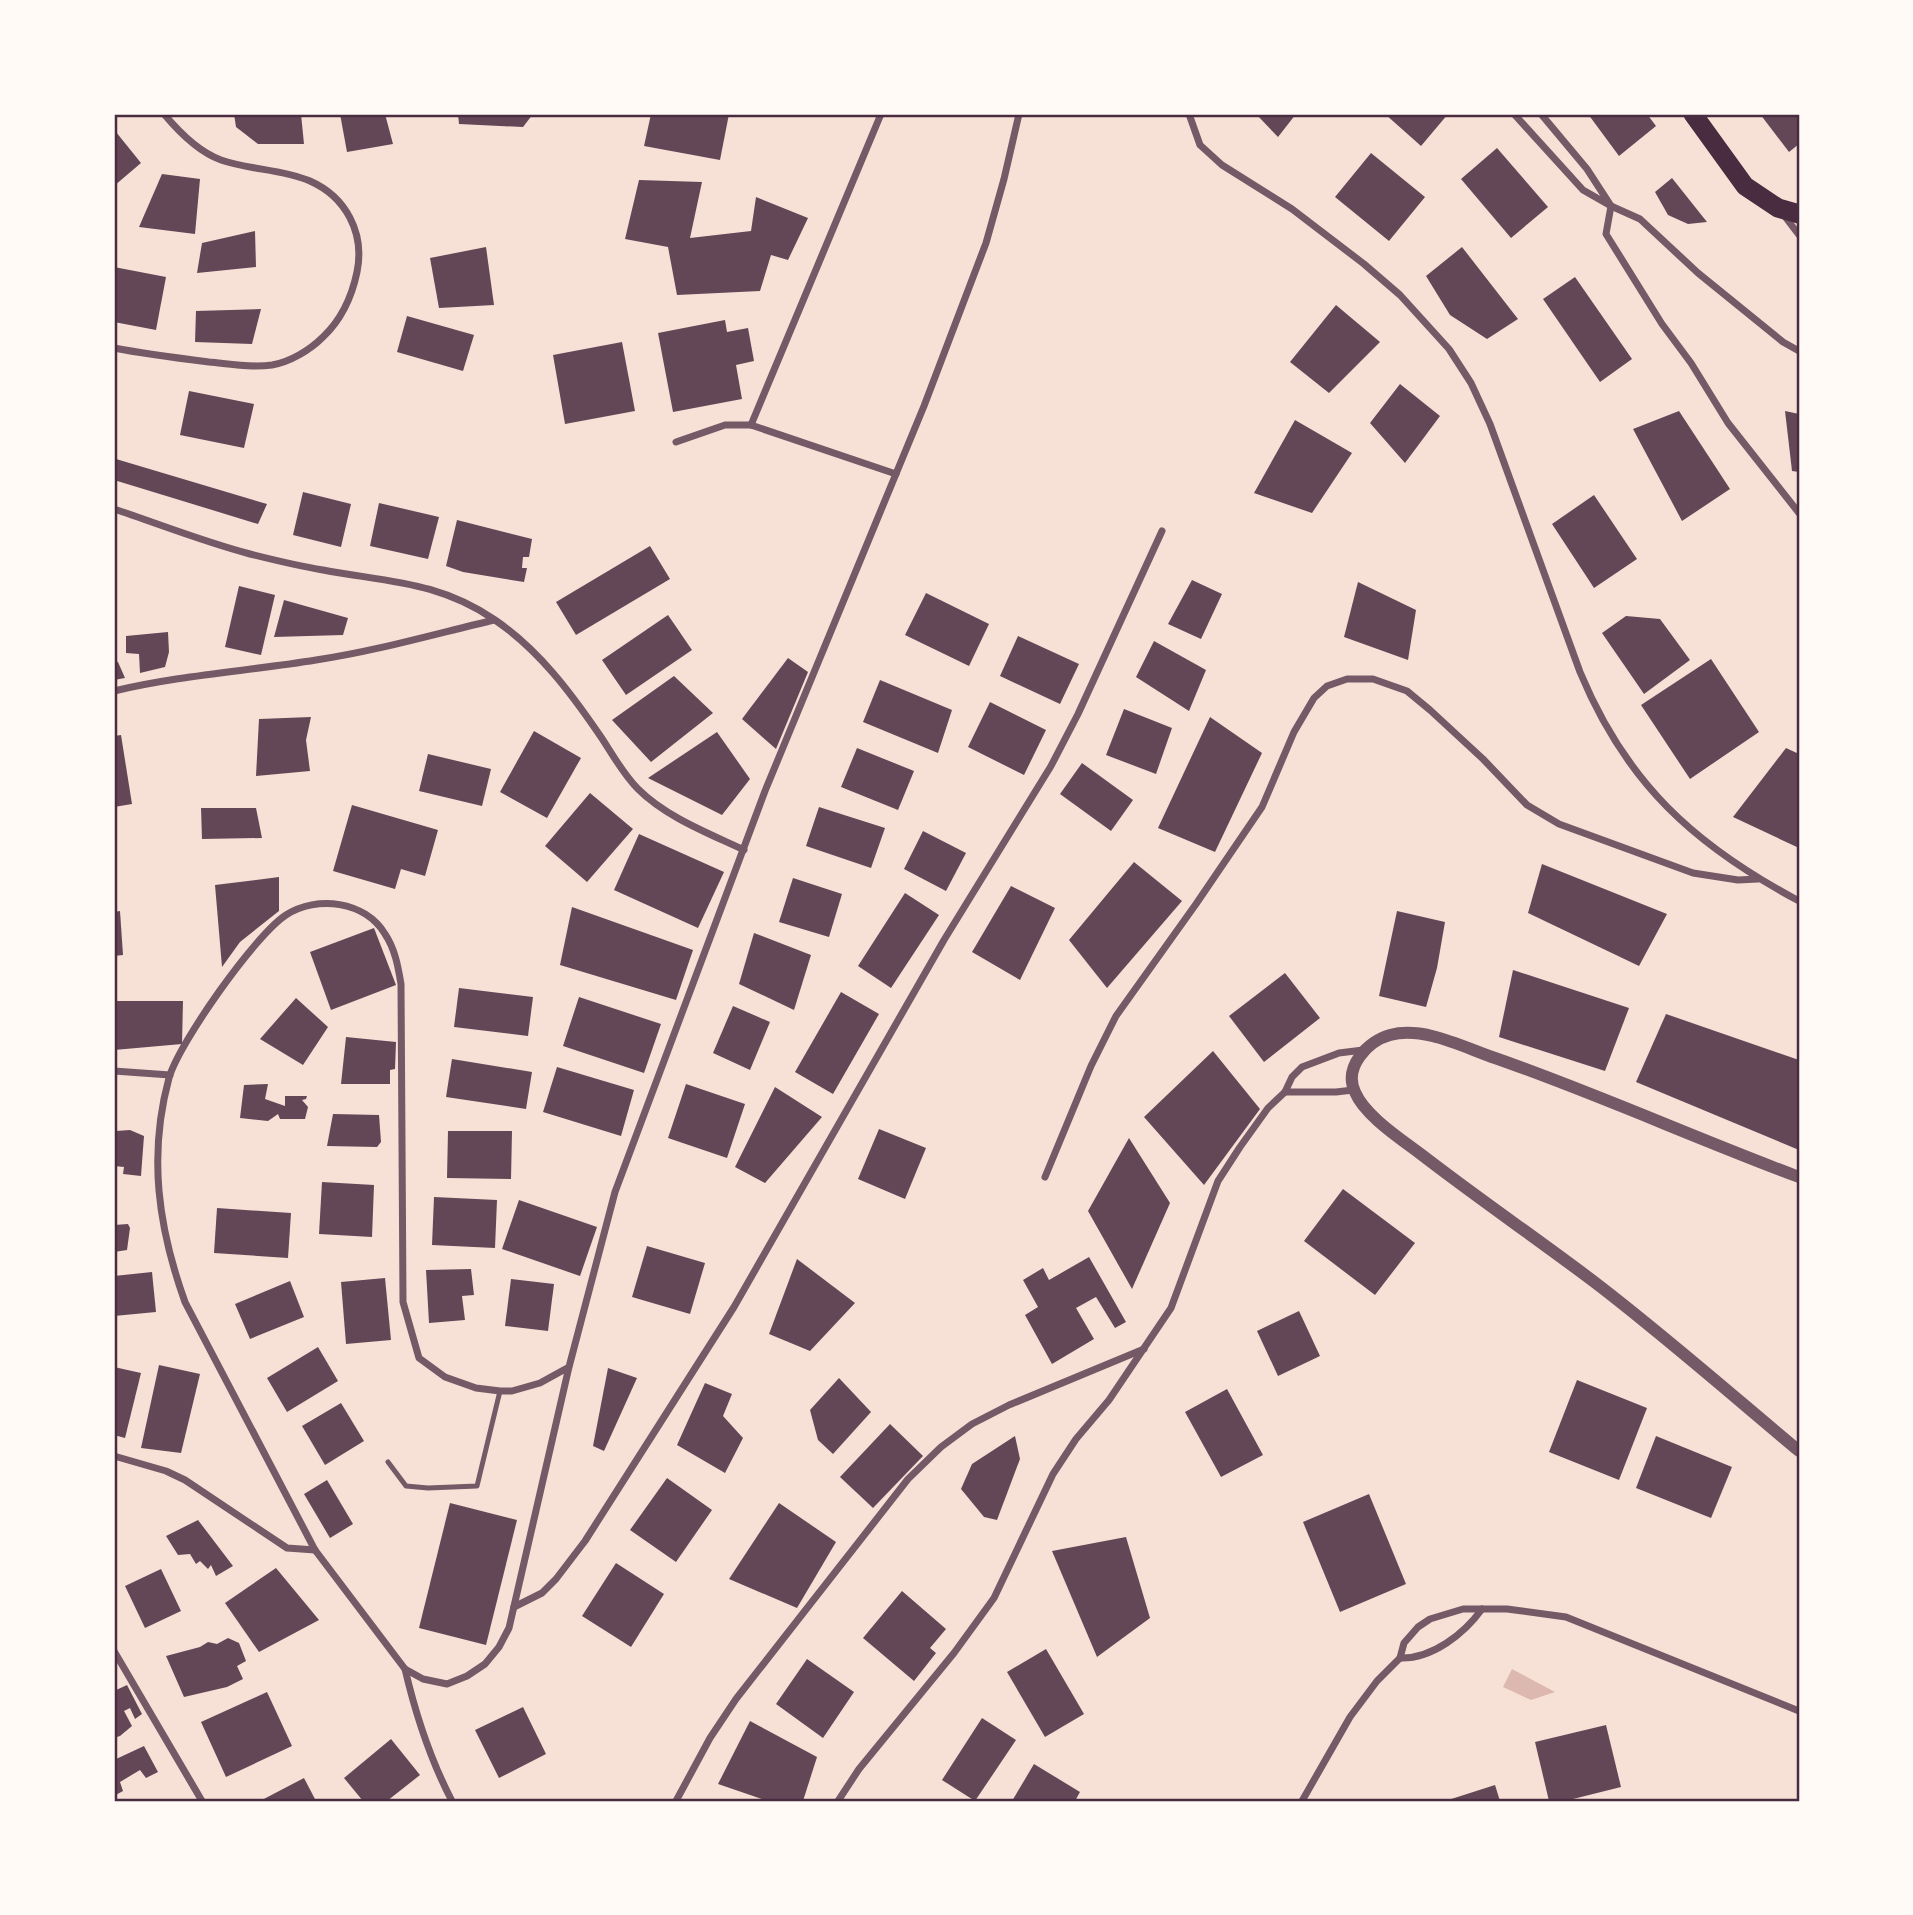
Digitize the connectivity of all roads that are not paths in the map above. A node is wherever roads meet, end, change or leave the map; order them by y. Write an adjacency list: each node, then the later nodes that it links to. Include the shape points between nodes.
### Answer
1 (164, 114): 12 (street, via 204,152 309,180 340,201 359,241 357,271 341,317 330,331 316,345 274,365 242,366)
2 (881, 114): 14 (street)
3 (1018, 114): 16 (street, via 986,243)
4 (1189, 114): 23 (street, via 1200,145 1222,165 1292,209 1364,264 1400,295 1449,349 1490,424 1594,707 1621,751 1668,810)
5 (1514, 114): 8 (street, via 1583,190)
6 (1541, 114): 8 (street)
7 (1693, 114): 9 (highway, via 1745,186)
8 (1611, 206): 13 (street, via 1640,219 1698,272); 18 (street, via 1606,234 1727,423)
9 (1779, 208): 10 (highway); 11 (street)
10 (1799, 214)
11 (1799, 235)
12 (114, 348)
13 (1799, 351)
14 (751, 425): 15 (street, via 725,425); 16 (street)
15 (676, 442)
16 (896, 474): 22 (street)
17 (114, 509): 20 (street, via 250,554 427,587)
18 (1799, 513)
19 (1162, 531): 39 (street, via 1051,766 944,940 734,1307 585,1541 542,1593)
20 (495, 620): 21 (street, via 341,656 159,680); 22 (street, via 546,665 641,792 682,820)
21 (114, 691)
22 (744, 850): 33 (street, via 615,1192)
23 (1758, 879): 24 (street); 30 (street, via 1693,873 1559,824 1527,805 1407,691 1373,679 1347,679 1327,686 1314,698 1294,732 1262,807 1116,1016)
24 (1799, 901)
25 (1363, 1050): 28 (street, via 1354,1069); 29 (street, via 1339,1053 1302,1067); 31 (street, via 1380,1037 1403,1031 1436,1037 1563,1082)
26 (114, 1071): 27 (street)
27 (170, 1075): 34 (street, via 245,957 276,923 313,904 340,904 365,913 384,932 396,956 401,984 403,1302 411,1335 419,1358 445,1377); 38 (street, via 162,1112 158,1177 162,1228 172,1265 184,1302)
28 (1353, 1090): 29 (street); 35 (street, via 1363,1106 1399,1138 1598,1285)
29 (1285, 1092): 32 (street, via 1268,1108 1218,1181 1171,1308)
30 (1045, 1177)
31 (1799, 1177)
32 (1145, 1348): 47 (street, via 1009,1405 941,1447 908,1479 736,1699); 48 (street, via 1053,1474 994,1598)
33 (569, 1367): 34 (street, via 540,1383); 39 (street)
34 (500, 1391): 37 (lane, via 477,1486 406,1486)
35 (1799, 1451)
36 (114, 1456): 38 (street, via 185,1480 287,1548)
37 (388, 1462)
38 (315, 1550): 43 (street)
39 (514, 1607): 43 (street, via 499,1647 467,1676 447,1684)
40 (1482, 1609): 42 (street, via 1471,1625 1433,1651); 42 (street, via 1463,1609 1430,1619 1404,1643); 44 (street, via 1566,1618)
41 (114, 1651): 45 (street)
42 (1400, 1658): 49 (street, via 1350,1717)
43 (405, 1669): 46 (street, via 418,1722)
44 (1799, 1711)
45 (202, 1801)
46 (452, 1801)
47 (677, 1801)
48 (838, 1801)
49 (1302, 1801)

